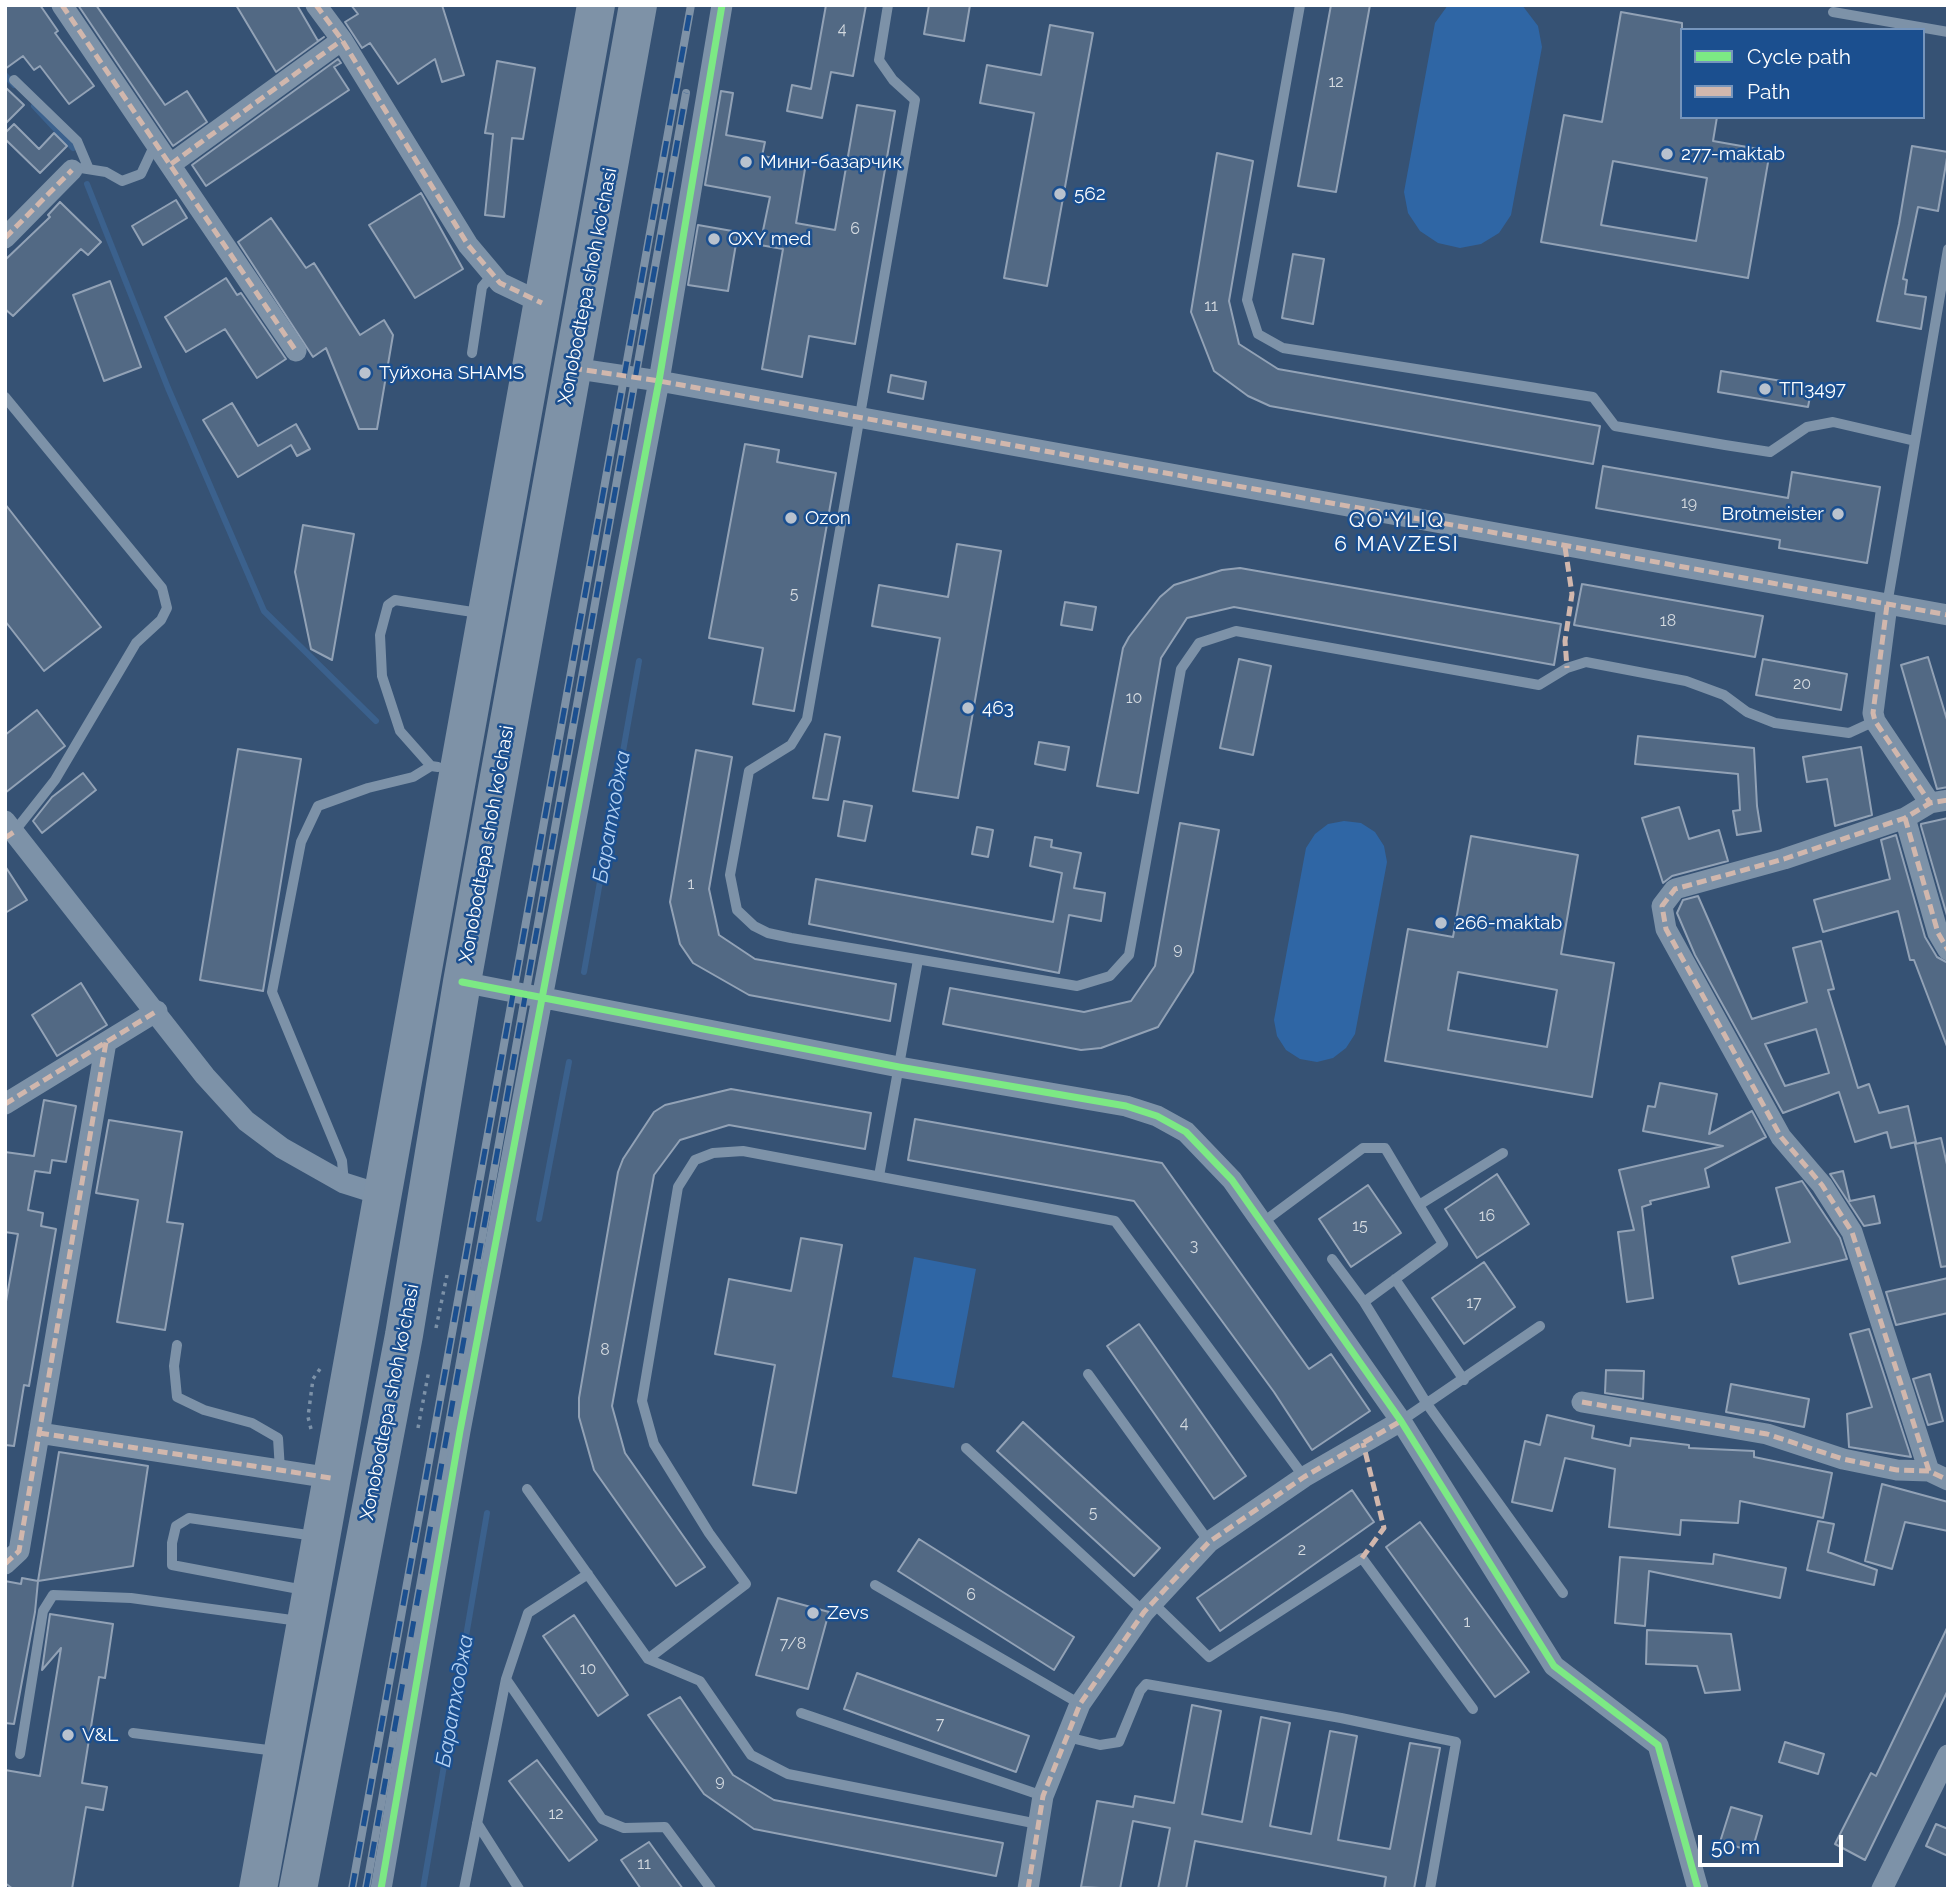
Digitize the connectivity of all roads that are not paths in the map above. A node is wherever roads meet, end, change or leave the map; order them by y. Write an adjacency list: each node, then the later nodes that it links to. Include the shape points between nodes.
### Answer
1 (62, 5): 12 (street)
2 (316, 5): 10 (street)
3 (596, 5): 18 (highway)
4 (638, 5): 21 (highway, Xonobodtepa shoh ko'chasi)
5 (722, 5): 22 (street)
6 (888, 5): 24 (lane, via 879,60 915,100)
7 (1300, 5): 25 (lane, via 1247,300 1258,334 1283,348 1593,397 1615,426 1725,445 1770,452 1807,427 1833,422)
8 (1833, 12): 9 (lane)
9 (1948, 32)
10 (342, 40): 13 (street); 17 (street, via 468,245)
11 (14, 80): 14 (lane, via 77,141)
12 (156, 142): 13 (street); 14 (lane, via 141,174 122,181 106,172)
13 (171, 164): 19 (street)
14 (80, 169): 15 (street)
15 (5, 238)
16 (1948, 249): 25 (lane)
17 (492, 275): 18 (street, via 514,292); 20 (lane, via 482,287)
18 (542, 303): 26 (highway)
19 (296, 351)
20 (472, 353)
21 (572, 368): 22 (street); 27 (highway, Xonobodtepa shoh ko'chasi)
22 (659, 381): 24 (street); 39 (street)
23 (5, 397): 35 (lane, via 162,588 167,608 136,643 55,780)
24 (861, 418): 28 (street); 37 (lane, via 807,719 791,745 749,771 730,875 737,910 768,933)
25 (1914, 441): 28 (lane)
26 (502, 524): 27 (highway); 29 (highway)
27 (543, 531): 38 (highway, Xonobodtepa shoh ko'chasi)
28 (1887, 605): 30 (street); 31 (street, via 1872,705)
29 (486, 614): 32 (highway); 32 (lane, via 395,600 388,605 380,635 382,676 400,731)
30 (1948, 615)
31 (1875, 721): 33 (street); 37 (lane, via 1849,733 1775,723 1747,712 1724,695 1686,681 1586,662 1539,685 1236,631 1199,643 1181,668 1129,955 1110,976 1077,986)
32 (444, 768): 46 (lane, via 318,806 301,842 272,992 342,1161); 47 (highway)
33 (1939, 801): 34 (street)
34 (1905, 818): 36 (street, via 1938,933); 63 (street, via 1675,889 1662,906 1666,929 1781,1137 1822,1185 1852,1232)
35 (8, 830): 40 (street)
36 (1948, 950)
37 (918, 960): 42 (lane)
38 (461, 982): 39 (street); 89 (highway, Xonobodtepa shoh ko'chasi, via 404,1335)
39 (542, 997): 42 (street); 90 (street, via 460,1431)
40 (157, 1011): 41 (street); 46 (street, via 205,1076 246,1121 282,1148)
41 (106, 1042): 43 (street); 60 (street)
42 (899, 1067): 45 (lane); 49 (street, via 1126,1106 1157,1116 1200,1143)
43 (5, 1104)
44 (1503, 1153): 48 (lane)
45 (879, 1176): 64 (lane, via 1115,1220); 75 (lane, via 731,1150 695,1160 678,1187 642,1401 654,1444 746,1584)
46 (344, 1182): 47 (street)
47 (382, 1195): 65 (highway)
48 (1419, 1205): 49 (lane, via 1385,1148 1363,1148); 51 (lane, via 1443,1244)
49 (1262, 1223): 59 (street)
50 (1332, 1259): 52 (lane)
51 (1395, 1279): 52 (lane); 56 (lane)
52 (1364, 1302): 58 (lane)
53 (1540, 1326): 56 (lane)
54 (177, 1345): 62 (lane, via 177,1397 252,1423 278,1438)
55 (1088, 1374): 68 (lane)
56 (1464, 1380): 58 (lane)
57 (1582, 1402): 63 (street, via 1767,1434 1843,1459)
58 (1427, 1404): 59 (lane); 72 (lane)
59 (1401, 1421): 64 (street); 96 (street, via 1554,1666 1658,1745)
60 (39, 1433): 62 (street); 69 (street, via 19,1550)
61 (966, 1448): 74 (lane)
62 (280, 1470): 65 (street)
63 (1938, 1476)
64 (1304, 1477): 68 (street)
65 (331, 1478): 67 (highway)
66 (527, 1489): 70 (lane)
67 (321, 1537): 73 (highway); 73 (lane, via 189,1518 176,1526 172,1543 172,1565)
68 (1209, 1542): 74 (street)
69 (5, 1564)
70 (588, 1574): 75 (lane); 76 (lane, via 528,1613)
71 (875, 1585): 77 (lane)
72 (1563, 1593)
73 (308, 1606): 82 (highway); 83 (lane, via 53,1595 43,1611)
74 (1149, 1607): 77 (street); 78 (lane, via 1209,1657 1362,1558)
75 (648, 1659): 87 (lane, via 700,1681 751,1755 788,1774)
76 (506, 1679): 86 (lane); 93 (lane, via 602,1819 624,1828 665,1827)
77 (1080, 1704): 81 (street)
78 (1473, 1709)
79 (801, 1713): 85 (lane)
80 (133, 1733): 82 (lane)
81 (1067, 1737): 85 (street); 95 (lane, via 1100,1745 1119,1742 1146,1684 1456,1742)
82 (282, 1752): 88 (highway)
83 (20, 1754)
84 (1948, 1755): 97 (street)
85 (1043, 1796): 87 (street)
86 (477, 1824): 91 (lane); 92 (lane)
87 (1038, 1824): 94 (street)
88 (258, 1889)
89 (298, 1889)
90 (381, 1889)
91 (464, 1889)
92 (519, 1889)
93 (711, 1889)
94 (1028, 1889)
95 (1430, 1889)
96 (1698, 1889)
97 (1882, 1889)

